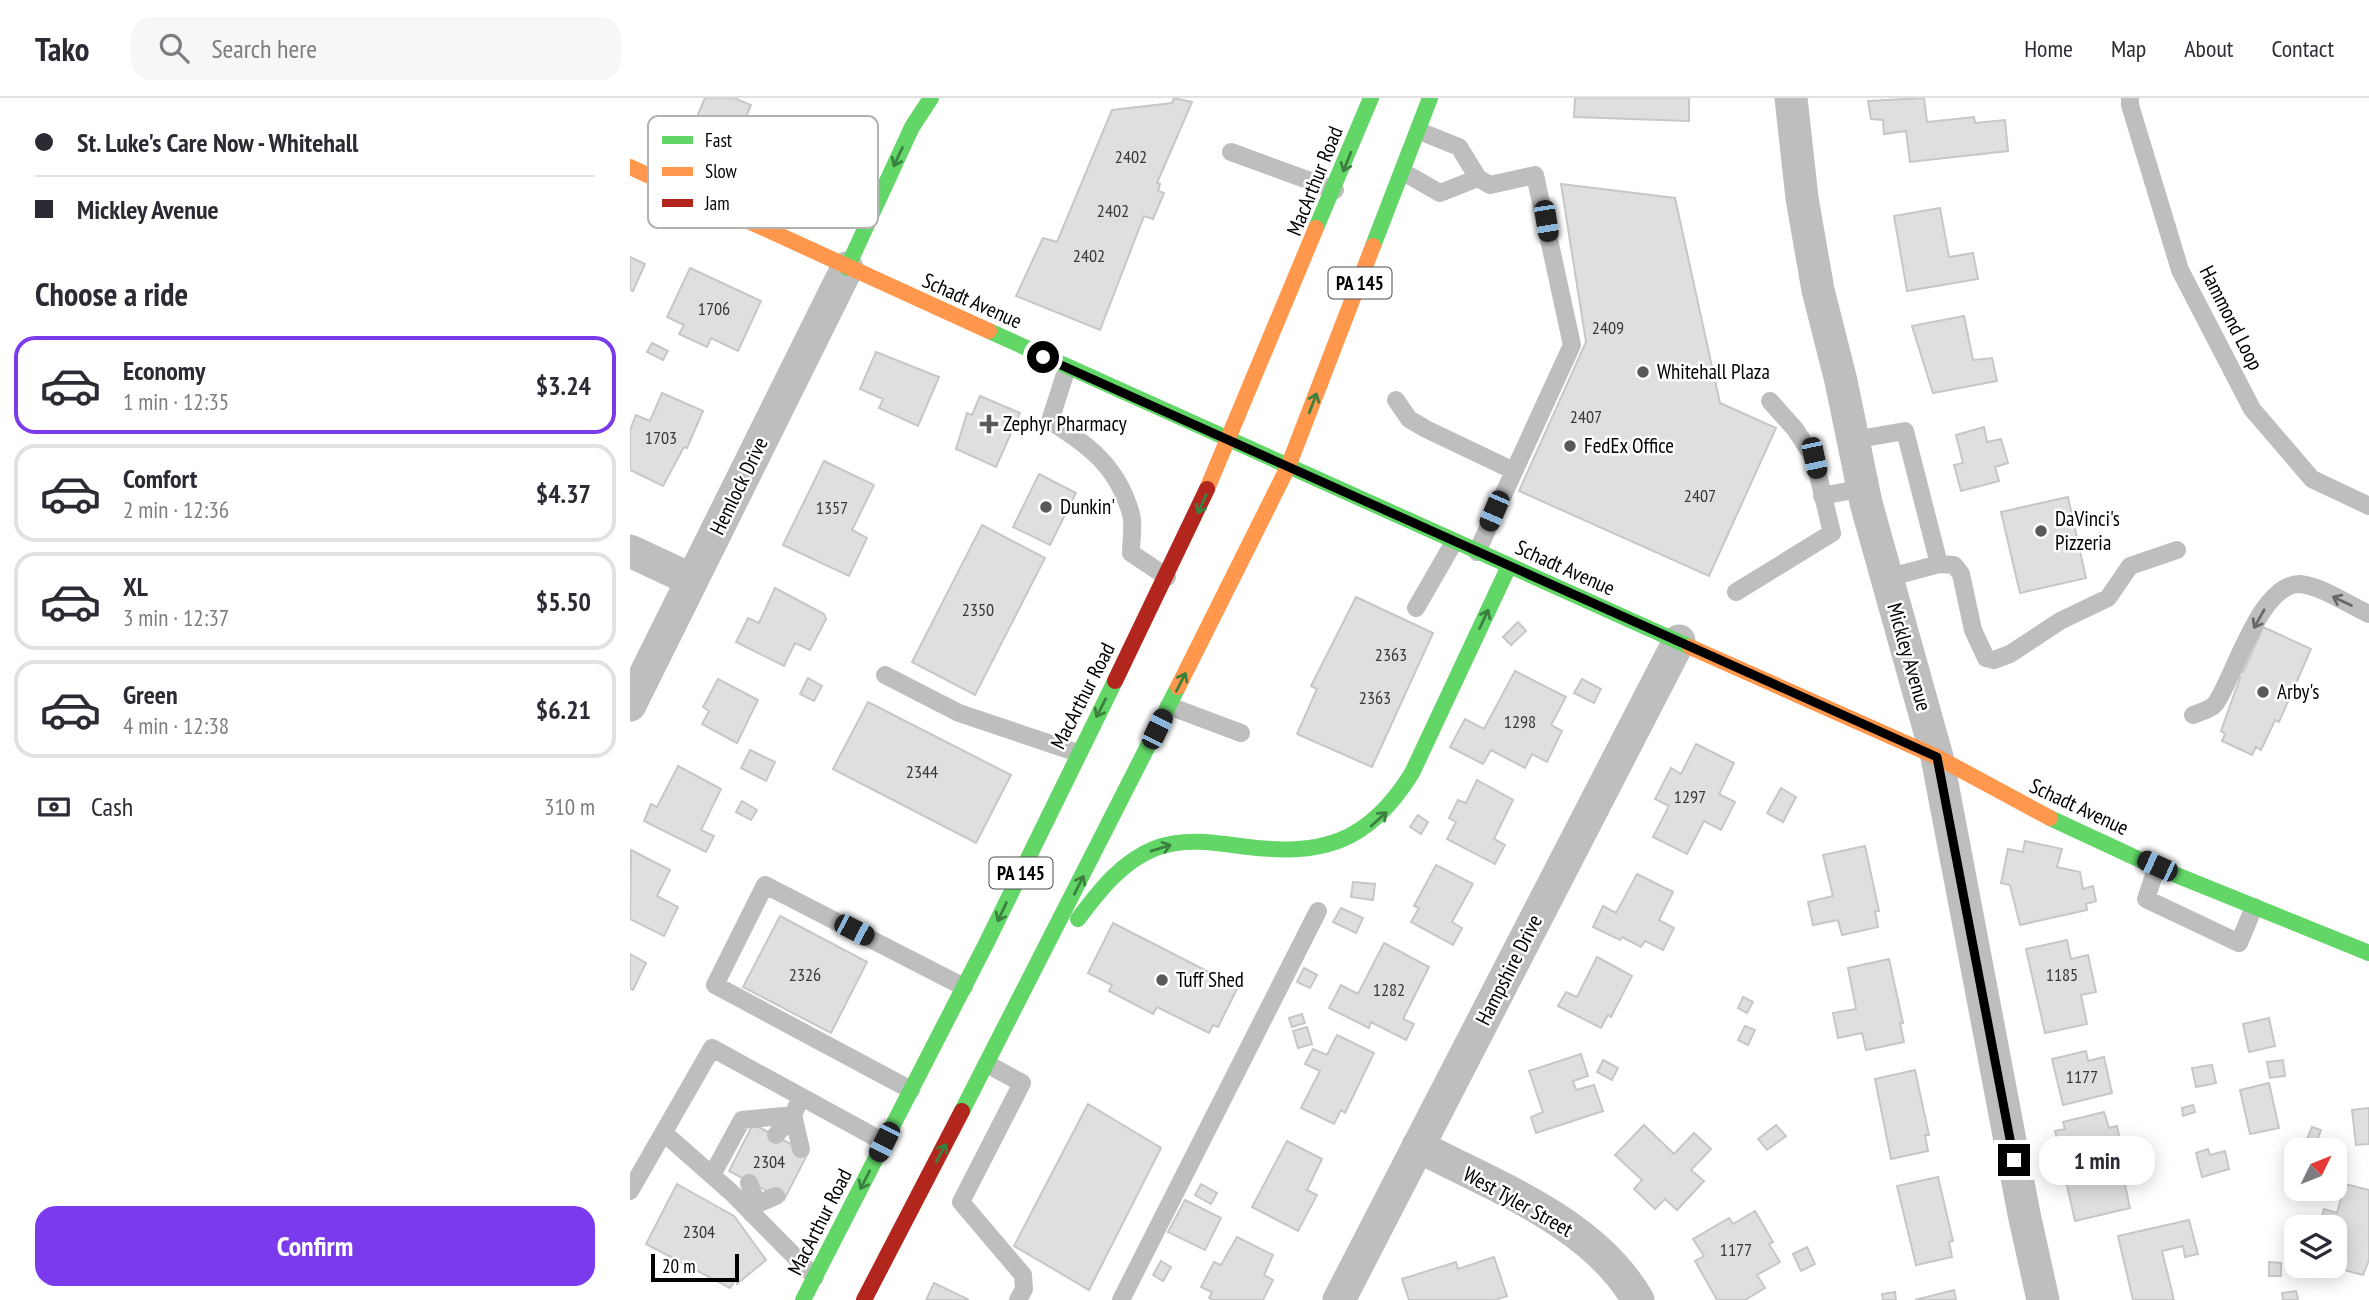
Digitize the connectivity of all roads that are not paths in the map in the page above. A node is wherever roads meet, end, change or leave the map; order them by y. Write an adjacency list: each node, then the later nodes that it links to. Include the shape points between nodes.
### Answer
1 (932, 98): 13 (main road, one-way to 13, via 912,127)
2 (1371, 98): 12 (main road, MacArthur Road / PA 145, one-way to 12)
3 (1430, 98): 6 (main road, PA 145)
4 (1791, 98): 20 (street, Mickley Avenue, via 1818,290)
5 (2130, 98): 26 (lane, Hammond Loop, via 2180,270 2252,409 2312,479)
6 (1419, 131): 9 (main road, PA 145); 11 (lane, via 1459,147)
7 (1231, 152): 12 (lane)
8 (630, 167): 10 (main road, Schadt Avenue)
9 (1403, 172): 11 (lane, via 1440,193); 22 (main road, PA 145, one-way to 9)
10 (648, 175)
11 (1478, 178): 23 (lane, via 1490,185 1535,175 1572,345)
12 (1335, 190): 21 (main road, MacArthur Road / PA 145)
13 (878, 202)
14 (762, 228): 16 (main road, Schadt Avenue)
15 (866, 228): 16 (main road, one-way to 16)
16 (848, 268): 17 (main road, Schadt Avenue); 35 (street, Hemlock Drive)
17 (1067, 368): 21 (main road, Schadt Avenue); 33 (lane, via 1050,421 1089,445 1110,469 1132,515 1131,552)
18 (1396, 400): 23 (lane, via 1409,418 1426,429)
19 (1770, 401): 25 (lane, via 1814,458)
20 (1853, 440): 24 (street, Mickley Avenue); 31 (lane, via 1905,431)
21 (1229, 441): 22 (main road, Schadt Avenue); 33 (main road, MacArthur Road / PA 145, one-way to 33)
22 (1288, 467): 27 (main road, Schadt Avenue); 42 (main road, PA 145, one-way to 22)
23 (1512, 470): 30 (lane)
24 (1863, 488): 25 (lane); 34 (street, Mickley Avenue)
25 (1822, 496): 36 (lane, via 1832,533)
26 (2369, 506)
27 (1454, 542): 30 (main road, Schadt Avenue); 37 (lane)
28 (2177, 550): 31 (lane, via 2130,566 2108,598 1994,660 1986,658 1973,630 1961,574 1954,565)
29 (630, 551): 35 (street)
30 (1477, 552): 32 (main road, Schadt Avenue)
31 (1939, 564): 34 (lane)
32 (1509, 566): 39 (main road, Schadt Avenue); 51 (main road, one-way to 32, via 1092,901 1126,865 1156,848 1188,841 1275,851 1313,850 1345,842 1378,822 1412,773)
33 (1167, 577): 45 (main road, MacArthur Road / PA 145, one-way to 45)
34 (1887, 578): 46 (street, Mickley Avenue)
35 (692, 580): 41 (street, Hemlock Drive)
36 (1736, 592)
37 (1416, 608)
38 (2369, 614): 43 (lane, one-way to 43, via 2315,589 2299,584 2286,587 2270,600 2215,705)
39 (1679, 641): 46 (main road, Schadt Avenue); 60 (street, Hampshire Drive)
40 (885, 675): 45 (lane, via 959,713)
41 (630, 705)
42 (1169, 706): 44 (lane); 51 (main road, PA 145, one-way to 42)
43 (2193, 715)
44 (1241, 733)
45 (1078, 753): 52 (main road, MacArthur Road / PA 145, one-way to 52)
46 (1937, 757): 47 (main road, Schadt Avenue, via 1990,789); 74 (street, Mickley Avenue)
47 (2157, 866): 48 (main road, Schadt Avenue); 48 (lane, via 2146,899 2239,943)
48 (2254, 907): 50 (main road, Schadt Avenue)
49 (1318, 911): 71 (lane)
50 (2369, 953)
51 (1030, 982): 53 (main road, PA 145)
52 (964, 987): 54 (main road, MacArthur Road / PA 145); 54 (lane, via 765,885 715,985)
53 (987, 1064): 69 (main road, PA 145, one-way to 53); 70 (lane, via 1022,1083 961,1202 1023,1275 1024,1289)
54 (911, 1090): 59 (main road, MacArthur Road / PA 145)
55 (802, 1097): 56 (lane); 57 (lane, via 712,1048); 59 (lane)
56 (793, 1115): 58 (lane); 61 (lane); 62 (lane, via 742,1120)
57 (664, 1133): 62 (lane); 64 (lane)
58 (776, 1135)
59 (884, 1142): 67 (main road, MacArthur Road / PA 145, one-way to 67)
60 (1418, 1146): 72 (street, Hampshire Drive); 73 (street, West Tyler Street, via 1571,1229 1604,1257)
61 (800, 1149)
62 (712, 1175): 66 (lane)
63 (750, 1182): 66 (lane)
64 (630, 1191)
65 (776, 1196): 66 (lane)
66 (754, 1208): 67 (lane)
67 (815, 1277): 68 (main road, MacArthur Road / PA 145)
68 (803, 1300)
69 (864, 1300)
70 (1018, 1300)
71 (1121, 1300)
72 (1339, 1300)
73 (1638, 1300)
74 (2043, 1300)

